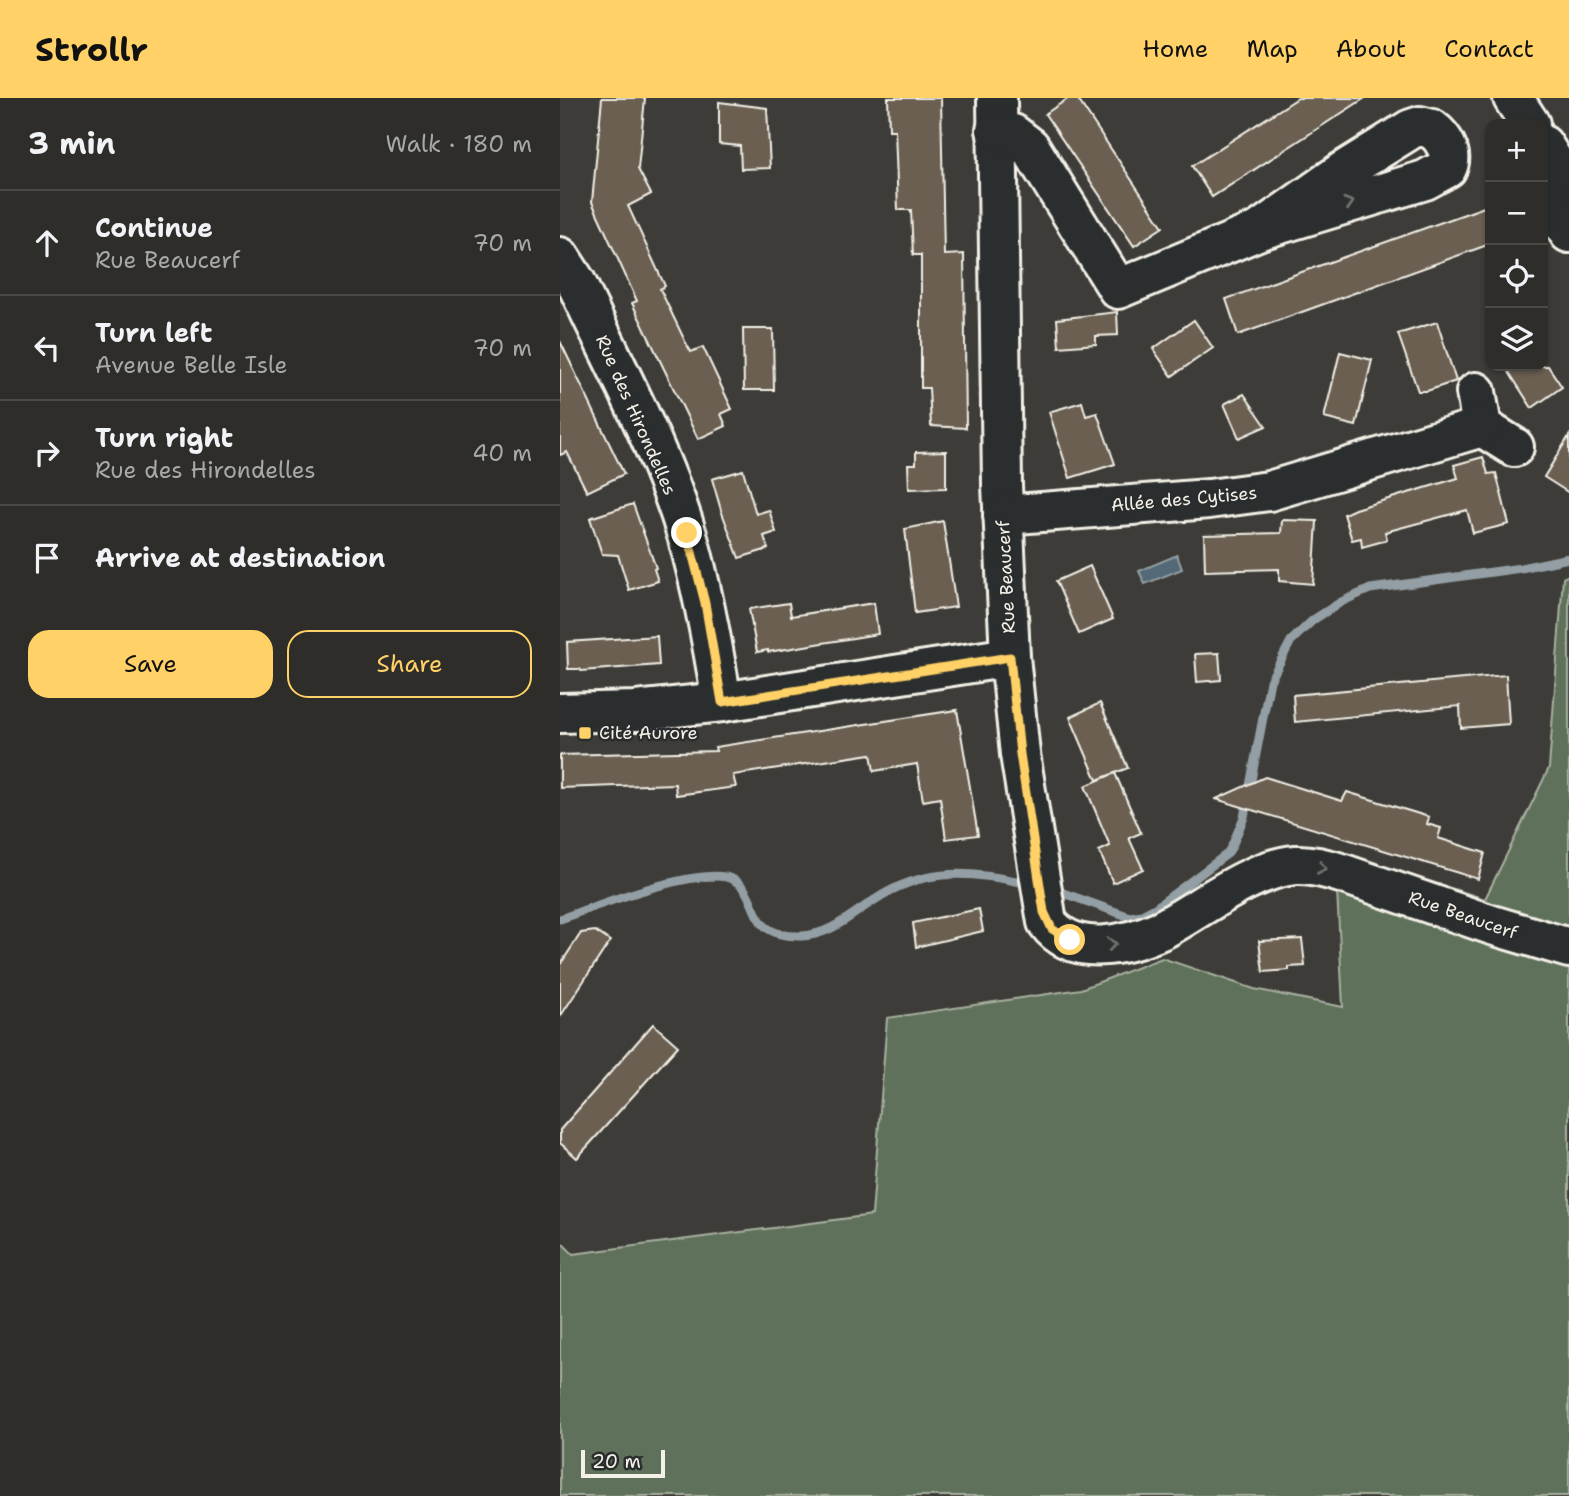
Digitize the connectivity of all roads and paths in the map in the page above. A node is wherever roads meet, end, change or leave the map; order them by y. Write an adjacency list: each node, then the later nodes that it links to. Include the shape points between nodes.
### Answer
1 (1483, 98): 4 (street)
2 (1513, 98): 5 (street)
3 (996, 114): 9 (street, Rue Beaucerf, via 1030,147 1118,289); 13 (street, Rue Beaucerf)
4 (1497, 119)
5 (1527, 119)
6 (1548, 153): 7 (street)
7 (1569, 186)
8 (1548, 200): 10 (street)
9 (1261, 230)
10 (1569, 233)
11 (560, 257): 15 (street, Rue des Hirondelles, via 641,421 687,533)
12 (1514, 447): 13 (street, Allée des Cytises, via 1479,410 1269,491)
13 (1003, 515): 14 (street, Rue Beaucerf)
14 (1010, 657): 15 (street); 17 (street, Rue Beaucerf, one-way to 17, via 1040,890 1047,922 1070,940 1093,946 1119,943 1163,929 1270,871 1305,866 1344,874)
15 (722, 702): 16 (street)
16 (560, 713)
17 (1569, 948)

